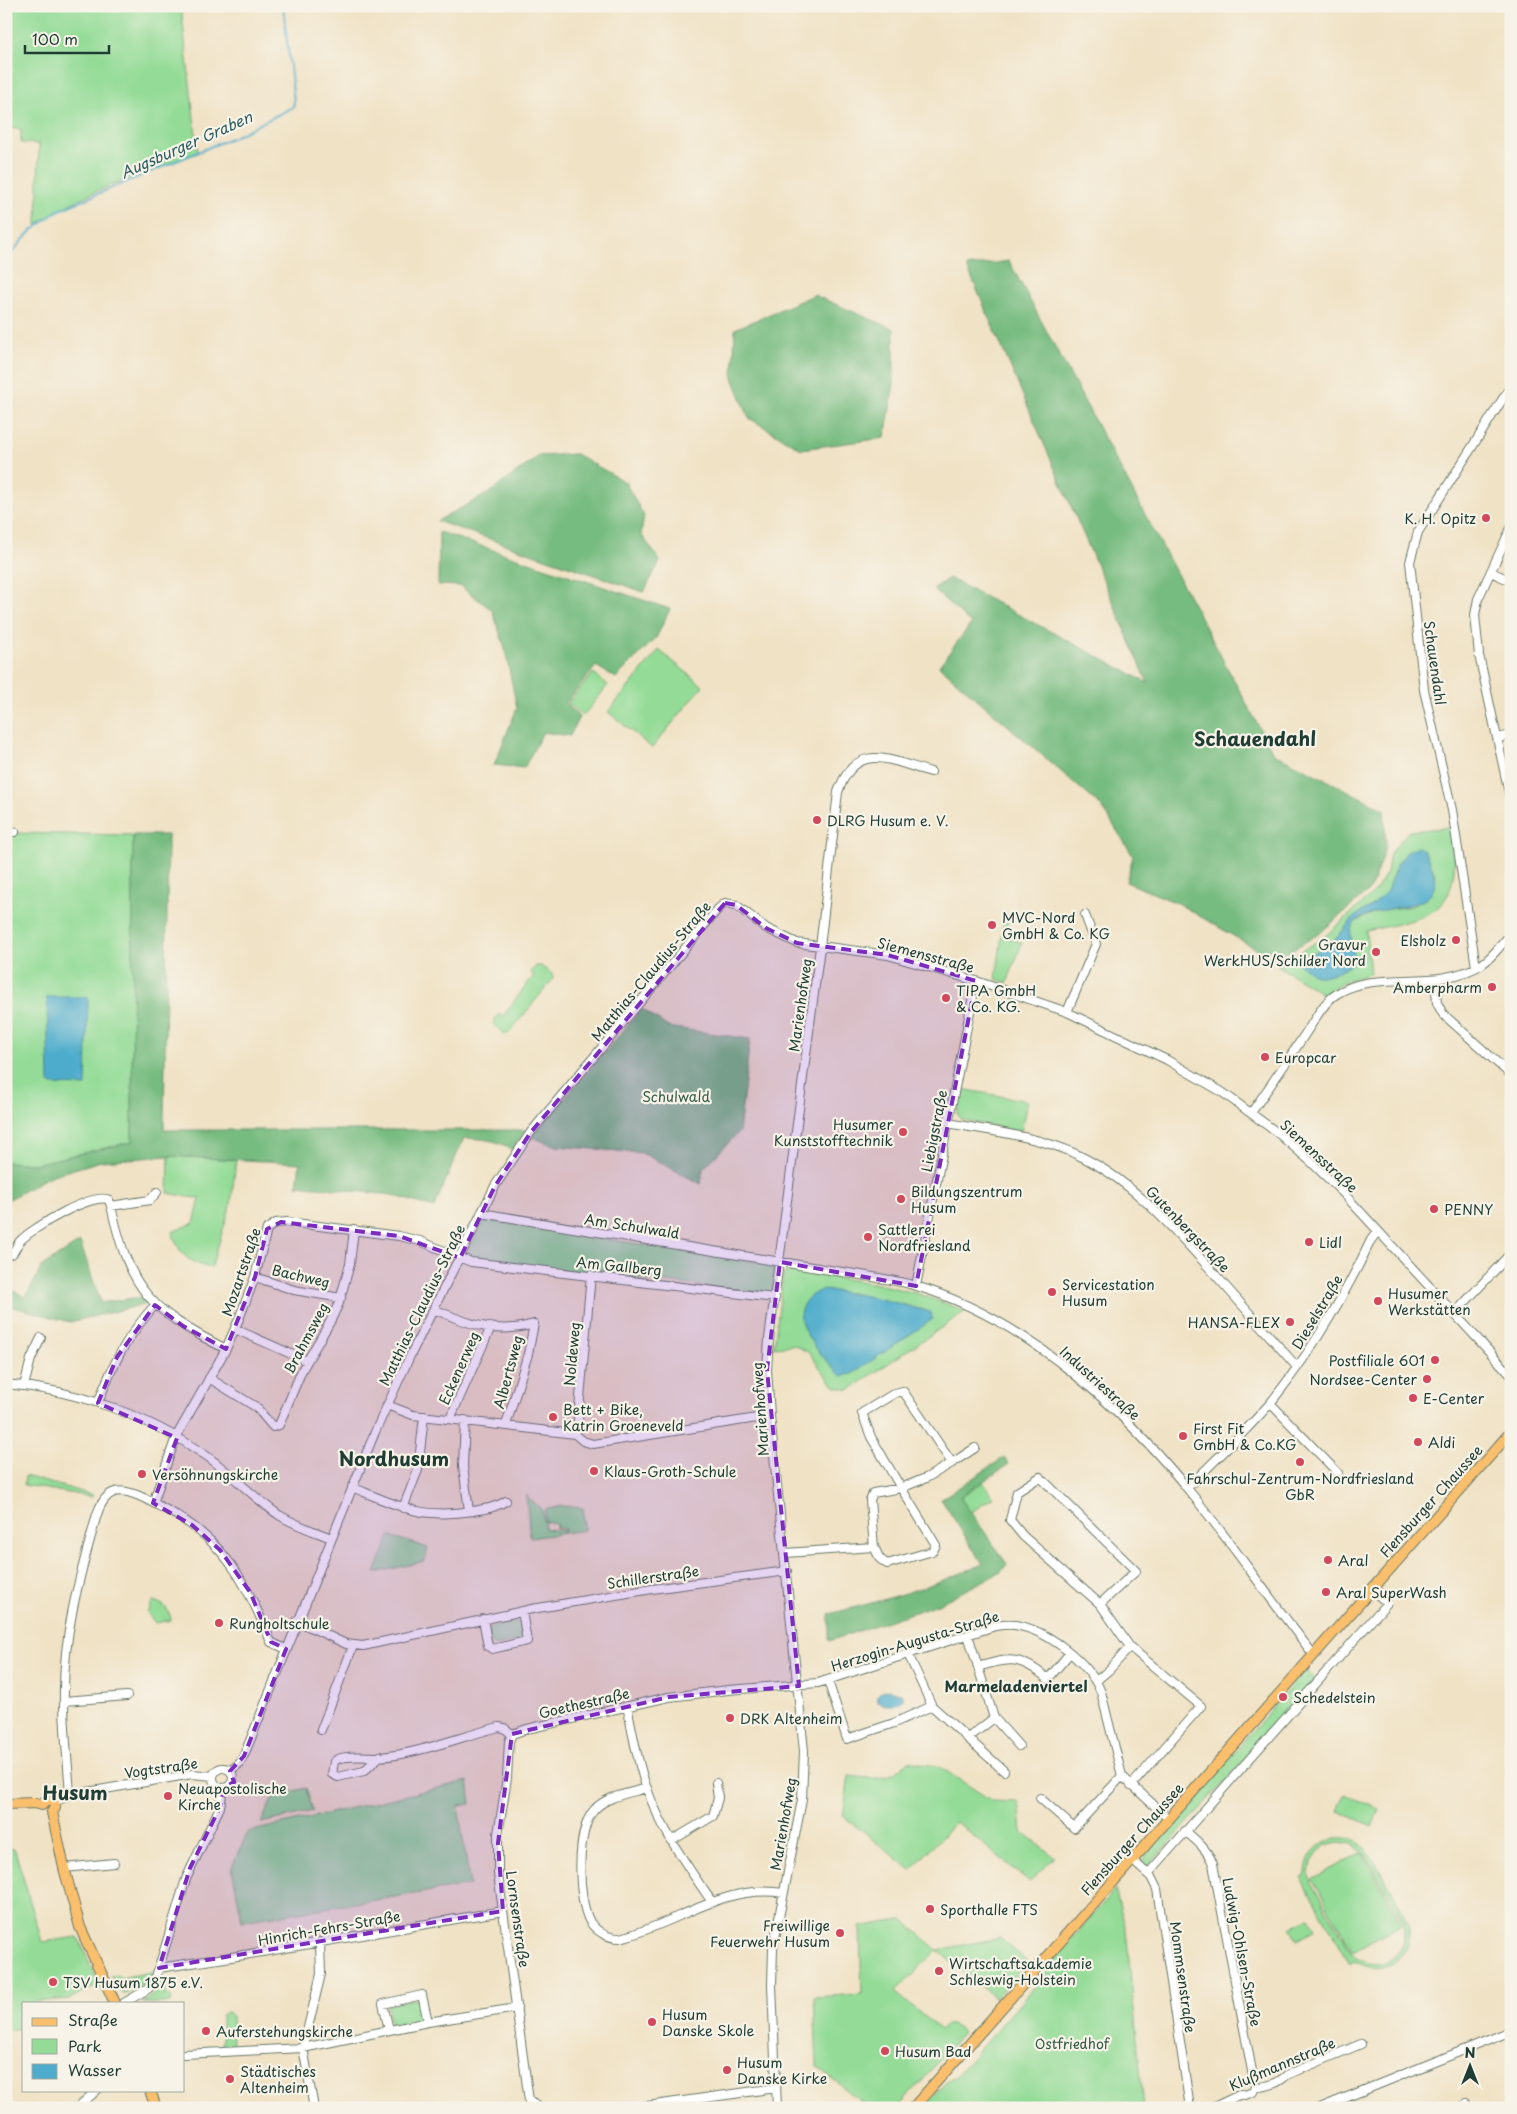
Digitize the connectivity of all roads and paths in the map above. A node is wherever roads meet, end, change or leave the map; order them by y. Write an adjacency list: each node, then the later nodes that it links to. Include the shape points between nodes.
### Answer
1 (1511, 386): 13 (street, Schauendahl, via 1418,532 1410,562 1424,690 1452,810)
2 (1511, 528): 3 (street)
3 (1491, 572): 4 (street); 6 (street, via 1478,599 1475,615 1479,655)
4 (1511, 580)
5 (1511, 735): 6 (street)
6 (1498, 738): 8 (street)
7 (931, 772): 12 (street, Marienhofweg, via 874,757 864,758 849,770 838,792)
8 (1511, 802)
9 (726, 903): 12 (street, Siemensstraße, via 736,905 766,928 797,943); 22 (street, Matthias-Claudius-Straße, via 531,1132 505,1168)
10 (1085, 915): 16 (street, via 1096,944)
11 (1511, 934): 13 (street, via 1491,958)
12 (820, 947): 15 (street, Siemensstraße, via 888,955); 28 (street, Marienhofweg)
13 (1476, 967): 14 (street)
14 (1435, 979): 17 (street, via 1443,1014); 18 (street, via 1372,982 1351,987 1334,996 1316,1017)
15 (976, 981): 16 (street, Siemensstraße); 19 (street, Liebigstraße)
16 (1067, 1012): 18 (street, Siemensstraße, via 1167,1060)
17 (1511, 1074)
18 (1251, 1113): 24 (street, Siemensstraße, via 1310,1161)
19 (948, 1123): 31 (street, Liebigstraße); 42 (street, Gutenbergstraße, via 1057,1146 1106,1171 1174,1229)
20 (157, 1192): 21 (street, via 150,1200)
21 (111, 1206): 26 (street, via 109,1200 103,1198 79,1206 49,1220); 34 (street, via 128,1264 137,1282)
22 (481, 1213): 27 (street, Matthias-Claudius-Straße); 28 (street, Am Schulwald)
23 (354, 1229): 27 (street, Mozartstraße, via 411,1238); 30 (street, Mozartstraße, via 287,1222 272,1224 265,1233); 32 (street, Brahmsweg, via 350,1264)
24 (1378, 1232): 36 (street, Siemensstraße); 42 (street, Dieselstraße, via 1328,1321)
25 (1511, 1252): 36 (street)
26 (9, 1253)
27 (460, 1258): 29 (street, Am Gallberg); 35 (street, Matthias-Claudius-Straße)
28 (780, 1262): 31 (street, Industriestraße); 33 (street, Marienhofweg)
29 (591, 1276): 33 (street, Am Gallberg); 56 (street, Noldeweg)
30 (254, 1277): 32 (street, Bachweg, via 294,1290); 38 (street, Mozartstraße)
31 (916, 1286): 63 (street, Industriestraße, via 990,1316 1058,1361 1125,1420)
32 (341, 1298): 41 (street, Brahmsweg)
33 (776, 1298): 51 (street, Marienhofweg, via 767,1370)
34 (156, 1305): 40 (street, via 183,1326); 47 (street, via 134,1330 117,1357)
35 (434, 1309): 37 (street, via 469,1324); 49 (street, Matthias-Claudius-Straße)
36 (1454, 1314): 43 (street, Siemensstraße)
37 (492, 1327): 52 (street, Eckenerweg); 54 (street, Albertsweg, via 516,1329 534,1324)
38 (235, 1329): 40 (street, Mozartstraße); 41 (street)
39 (41, 1338): 46 (street, via 30,1359)
40 (226, 1349): 44 (street, Mozartstraße)
41 (307, 1361): 44 (street, Brahmsweg, via 276,1427 256,1407)
42 (1297, 1367): 48 (street, Dieselstraße)
43 (1511, 1375)
44 (209, 1378): 57 (street, Mozartstraße)
45 (6, 1384): 46 (street)
46 (24, 1386): 47 (street)
47 (98, 1403): 57 (street)
48 (1270, 1403): 60 (street); 63 (street, Dieselstraße)
49 (388, 1405): 50 (street); 61 (street, Matthias-Claudius-Straße)
50 (424, 1416): 52 (street); 66 (street, via 418,1470)
51 (770, 1416): 56 (street, via 600,1444 587,1443); 70 (street, Marienhofweg)
52 (450, 1419): 53 (street)
53 (465, 1420): 54 (street); 67 (street, via 463,1466)
54 (506, 1426): 56 (street)
55 (1511, 1432): 72 (main road, Flensburger Chaussee)
56 (575, 1434)
57 (176, 1437): 64 (street, Mozartstraße); 68 (street, via 217,1464 281,1516)
58 (976, 1448): 59 (street)
59 (952, 1463): 62 (street); 62 (street, via 903,1391 895,1393 862,1413)
60 (1338, 1473)
61 (352, 1487): 66 (street); 68 (street, Matthias-Claudius-Straße)
62 (901, 1488): 69 (street, via 873,1493 870,1500); 69 (street, via 936,1545 932,1551 887,1564 880,1559)
63 (1187, 1488): 83 (street, Industriestraße)
64 (153, 1503): 80 (street, via 192,1525 220,1550 250,1592 270,1642); 89 (street, via 120,1491 102,1502 80,1576 66,1645)
65 (509, 1503): 67 (street)
66 (404, 1508): 67 (street, via 434,1514)
67 (469, 1511)
68 (331, 1538): 76 (street, Matthias-Claudius-Straße)
69 (874, 1547): 70 (street)
70 (785, 1554): 71 (street, Marienhofweg)
71 (787, 1571): 74 (street, Schillerstraße); 87 (street, Marienhofweg)
72 (1372, 1589): 83 (main road, Flensburger Chaussee); 111 (street, via 1387,1603)
73 (1100, 1604): 73 (street, via 1136,1571 1040,1477 1017,1492 1010,1520 1023,1536); 79 (street)
74 (522, 1611): 75 (street, Schillerstraße); 75 (street, via 527,1641 492,1649 488,1646)
75 (482, 1619): 78 (street, Schillerstraße)
76 (297, 1621): 78 (street, Schillerstraße); 80 (street, Matthias-Claudius-Straße)
77 (968, 1635): 81 (street, Herzogin-Augusta-Straße); 82 (street, Herzogin-Augusta-Straße, via 1013,1624 1055,1641); 84 (street)
78 (353, 1646): 93 (street)
79 (1130, 1647): 86 (street); 103 (street, via 1201,1706)
80 (286, 1649): 98 (street, Matthias-Claudius-Straße, via 240,1763)
81 (908, 1654): 85 (street, Herzogin-Augusta-Straße); 91 (street)
82 (1069, 1654): 84 (street, via 1048,1679 1033,1666 1016,1660 999,1660); 86 (street, Herzogin-Augusta-Straße)
83 (1314, 1655): 110 (main road, Flensburger Chaussee)
84 (978, 1667): 92 (street)
85 (828, 1681): 87 (street, Herzogin-Augusta-Straße); 91 (street, via 847,1739)
86 (1096, 1681): 101 (street, Herzogin-Augusta-Straße)
87 (799, 1686): 90 (street, Goethestraße, via 705,1692); 117 (street, Marienhofweg, via 804,1744 803,1786)
88 (127, 1696): 89 (street)
89 (64, 1701): 106 (street)
90 (627, 1706): 94 (street, Goethestraße); 105 (street)
91 (932, 1706): 95 (street)
92 (994, 1718): 95 (street); 96 (street)
93 (321, 1730)
94 (512, 1734): 97 (street, Goethestraße, via 498,1727); 119 (street, Lornsenstraße, via 498,1843)
95 (968, 1738): 99 (street)
96 (1019, 1746)
97 (380, 1756): 97 (street, Goethestraße, via 337,1758 332,1774 338,1777 364,1771)
98 (230, 1771): 100 (street, via 220,1768); 104 (street, Matthias-Claudius-Straße, via 232,1780)
99 (1004, 1771)
100 (213, 1776): 104 (street, via 216,1785); 106 (street, Vogtstraße, via 192,1774)
101 (1122, 1776): 103 (street, Herzogin-Augusta-Straße); 107 (street, via 1074,1828)
102 (716, 1783): 112 (street, via 718,1798 713,1816)
103 (1131, 1786): 110 (street, Herzogin-Augusta-Straße)
104 (222, 1788): 121 (street, Matthias-Claudius-Straße, via 220,1807 186,1879)
105 (647, 1788): 112 (street); 118 (street, via 603,1802 587,1821 581,1868 590,1922 601,1933 620,1938)
106 (70, 1795): 109 (street, Vogtstraße)
107 (1040, 1798)
108 (6, 1804): 109 (main road, via 42,1805 46,1800)
109 (53, 1807): 115 (main road)
110 (1169, 1819): 113 (main road, Flensburger Chaussee)
111 (1185, 1831): 116 (street); 131 (street, Ludwig-Ohlsen-Straße, via 1200,1843 1213,1864)
112 (671, 1840): 118 (street)
113 (1132, 1860): 116 (street, Mommsenstraße); 142 (main road, Flensburger Chaussee)
114 (114, 1863): 115 (street)
115 (64, 1868): 122 (main road, via 80,1927)
116 (1148, 1874): 143 (street, Mommsenstraße, via 1157,1889)
117 (783, 1892): 118 (street, via 743,1894); 132 (street, Marienhofweg, via 772,1955)
118 (712, 1902)
119 (503, 1910): 120 (street, Hinrich-Fehrs-Straße); 124 (street, Lornsenstraße)
120 (320, 1942): 121 (street, Hinrich-Fehrs-Straße); 129 (street, via 321,1974)
121 (159, 1968): 123 (street, Matthias-Claudius-Straße, via 152,1985)
122 (115, 2002)
123 (126, 2002)
124 (517, 2008): 125 (street); 135 (street, Lornsenstraße)
125 (428, 2022): 126 (street); 126 (street, via 422,1995 383,2004)
126 (388, 2030): 129 (street)
127 (1511, 2031): 145 (street)
128 (1361, 2044): 131 (street, Klußmannstraße, via 1287,2074 1282,2080)
129 (302, 2048): 130 (street); 138 (street)
130 (185, 2054)
131 (1255, 2087): 144 (street, Klußmannstraße, via 1253,2092)
132 (776, 2088): 140 (street); 141 (street, Marienhofweg)
133 (95, 2092): 136 (street)
134 (151, 2092): 137 (main road)
135 (530, 2104): 139 (street)
136 (77, 2108)
137 (156, 2108)
138 (314, 2108)
139 (541, 2108)
140 (634, 2108)
141 (777, 2108)
142 (912, 2108)
143 (1190, 2108)
144 (1212, 2108)
145 (1320, 2108)

